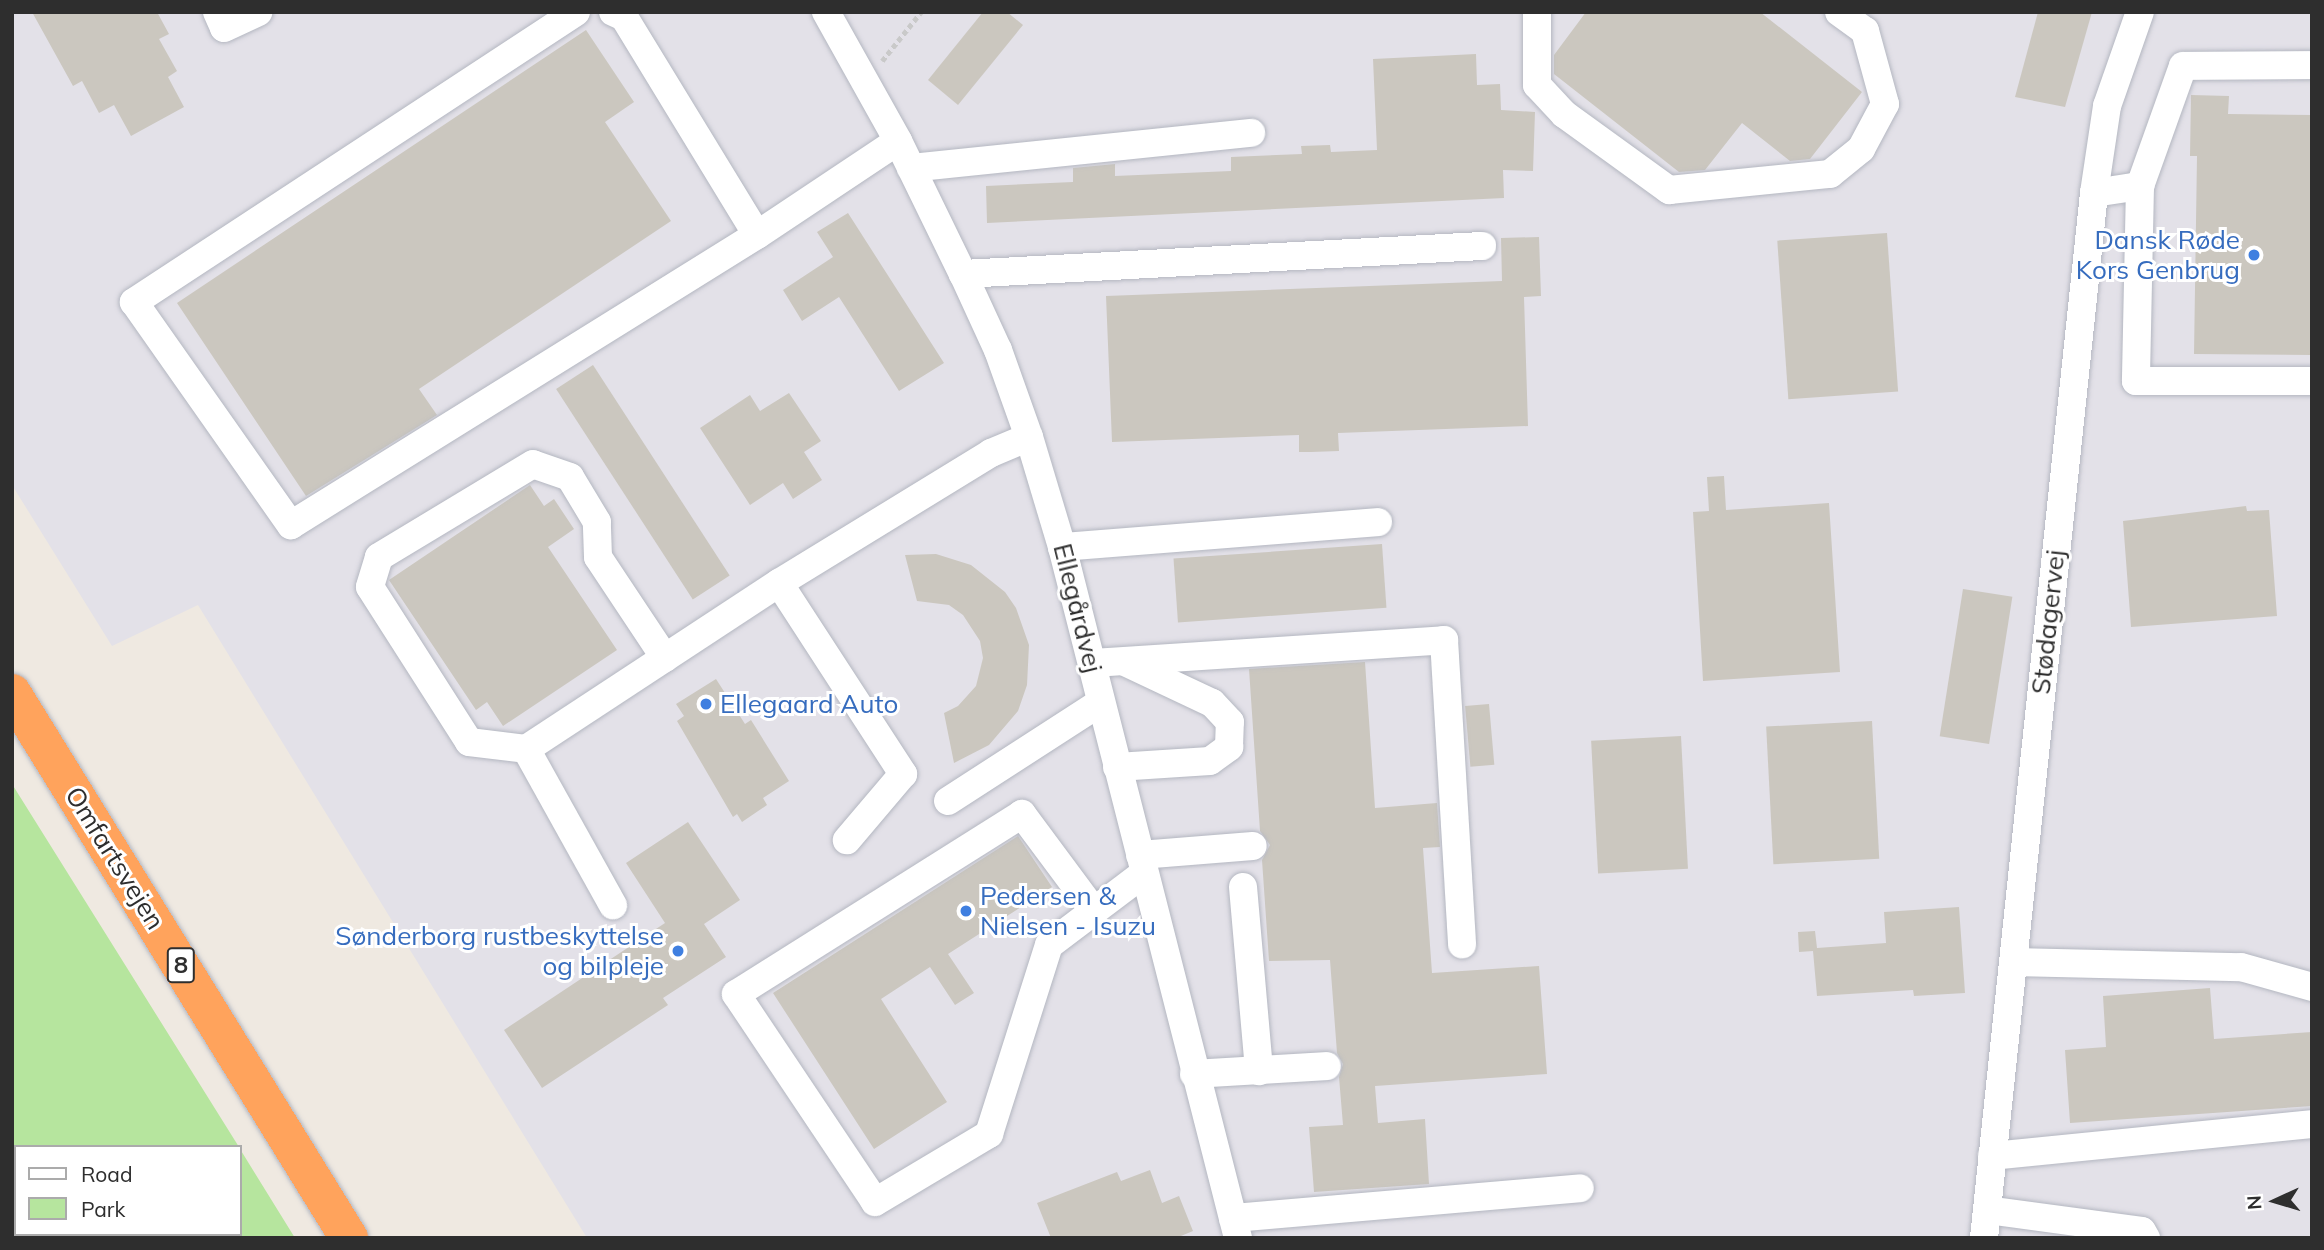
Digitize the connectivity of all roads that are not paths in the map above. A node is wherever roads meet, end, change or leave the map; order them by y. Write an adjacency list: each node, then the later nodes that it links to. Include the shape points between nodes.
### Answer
1 (217, 12): 2 (street, via 224,28)
2 (260, 12)
3 (576, 12): 16 (street, via 134,302 291,525)
4 (613, 12): 16 (street, via 624,16)
5 (826, 12): 12 (street, Ellegårdvej)
6 (1537, 12): 9 (street, via 1536,85 1564,114 1669,190 1830,174 1851,158 1861,149 1885,104)
7 (1839, 12): 9 (street)
8 (2140, 12): 15 (street, Stødagervej, via 2107,106)
9 (1873, 21)
10 (2312, 65): 14 (street, via 2183,66)
11 (1251, 133): 13 (street)
12 (898, 141): 13 (street, Ellegårdvej); 16 (street)
13 (911, 168): 18 (street, Ellegårdvej)
14 (2140, 186): 15 (street); 19 (street, via 2136,381)
15 (2094, 193): 39 (street, Stødagervej)
16 (757, 235)
17 (1482, 246): 18 (street)
18 (963, 274): 20 (street, Ellegårdvej, via 998,350)
19 (2312, 382)
20 (1029, 437): 22 (street, Ellegårdvej); 23 (street, via 991,453)
21 (1378, 522): 22 (street)
22 (1062, 547): 26 (street, Ellegårdvej)
23 (779, 583): 24 (street); 32 (street, via 903,774)
24 (665, 658): 29 (street); 29 (street, via 598,557 597,522 570,477 558,472 533,464 379,557 370,587 469,742)
25 (1122, 661): 26 (street); 30 (street, via 1212,703 1230,722 1228,747 1210,761); 38 (street, via 1444,640)
26 (1093, 663): 28 (street, Ellegårdvej)
27 (12, 693): 49 (highway, Omfartsvejen / 8)
28 (1101, 702): 30 (street, Ellegårdvej); 31 (street)
29 (526, 749): 36 (street)
30 (1117, 767): 34 (street, Ellegårdvej)
31 (948, 801)
32 (847, 840)
33 (1253, 845): 34 (street)
34 (1141, 864): 37 (street); 43 (street, Ellegårdvej)
35 (1243, 887): 42 (street)
36 (613, 905)
37 (1094, 911): 37 (street, via 1049,944 989,1134 875,1202 736,994 1022,814)
38 (1462, 944)
39 (2013, 962): 40 (street, via 2241,967); 45 (street, Stødagervej)
40 (2312, 987)
41 (1327, 1066): 42 (street)
42 (1259, 1071): 43 (street)
43 (1194, 1074): 48 (street, Ellegårdvej)
44 (2312, 1124): 45 (street)
45 (1992, 1156): 47 (street, Stødagervej)
46 (1580, 1188): 48 (street)
47 (1986, 1224): 50 (street, via 2142,1231)
48 (1235, 1228)
49 (349, 1238)
50 (2146, 1238)

